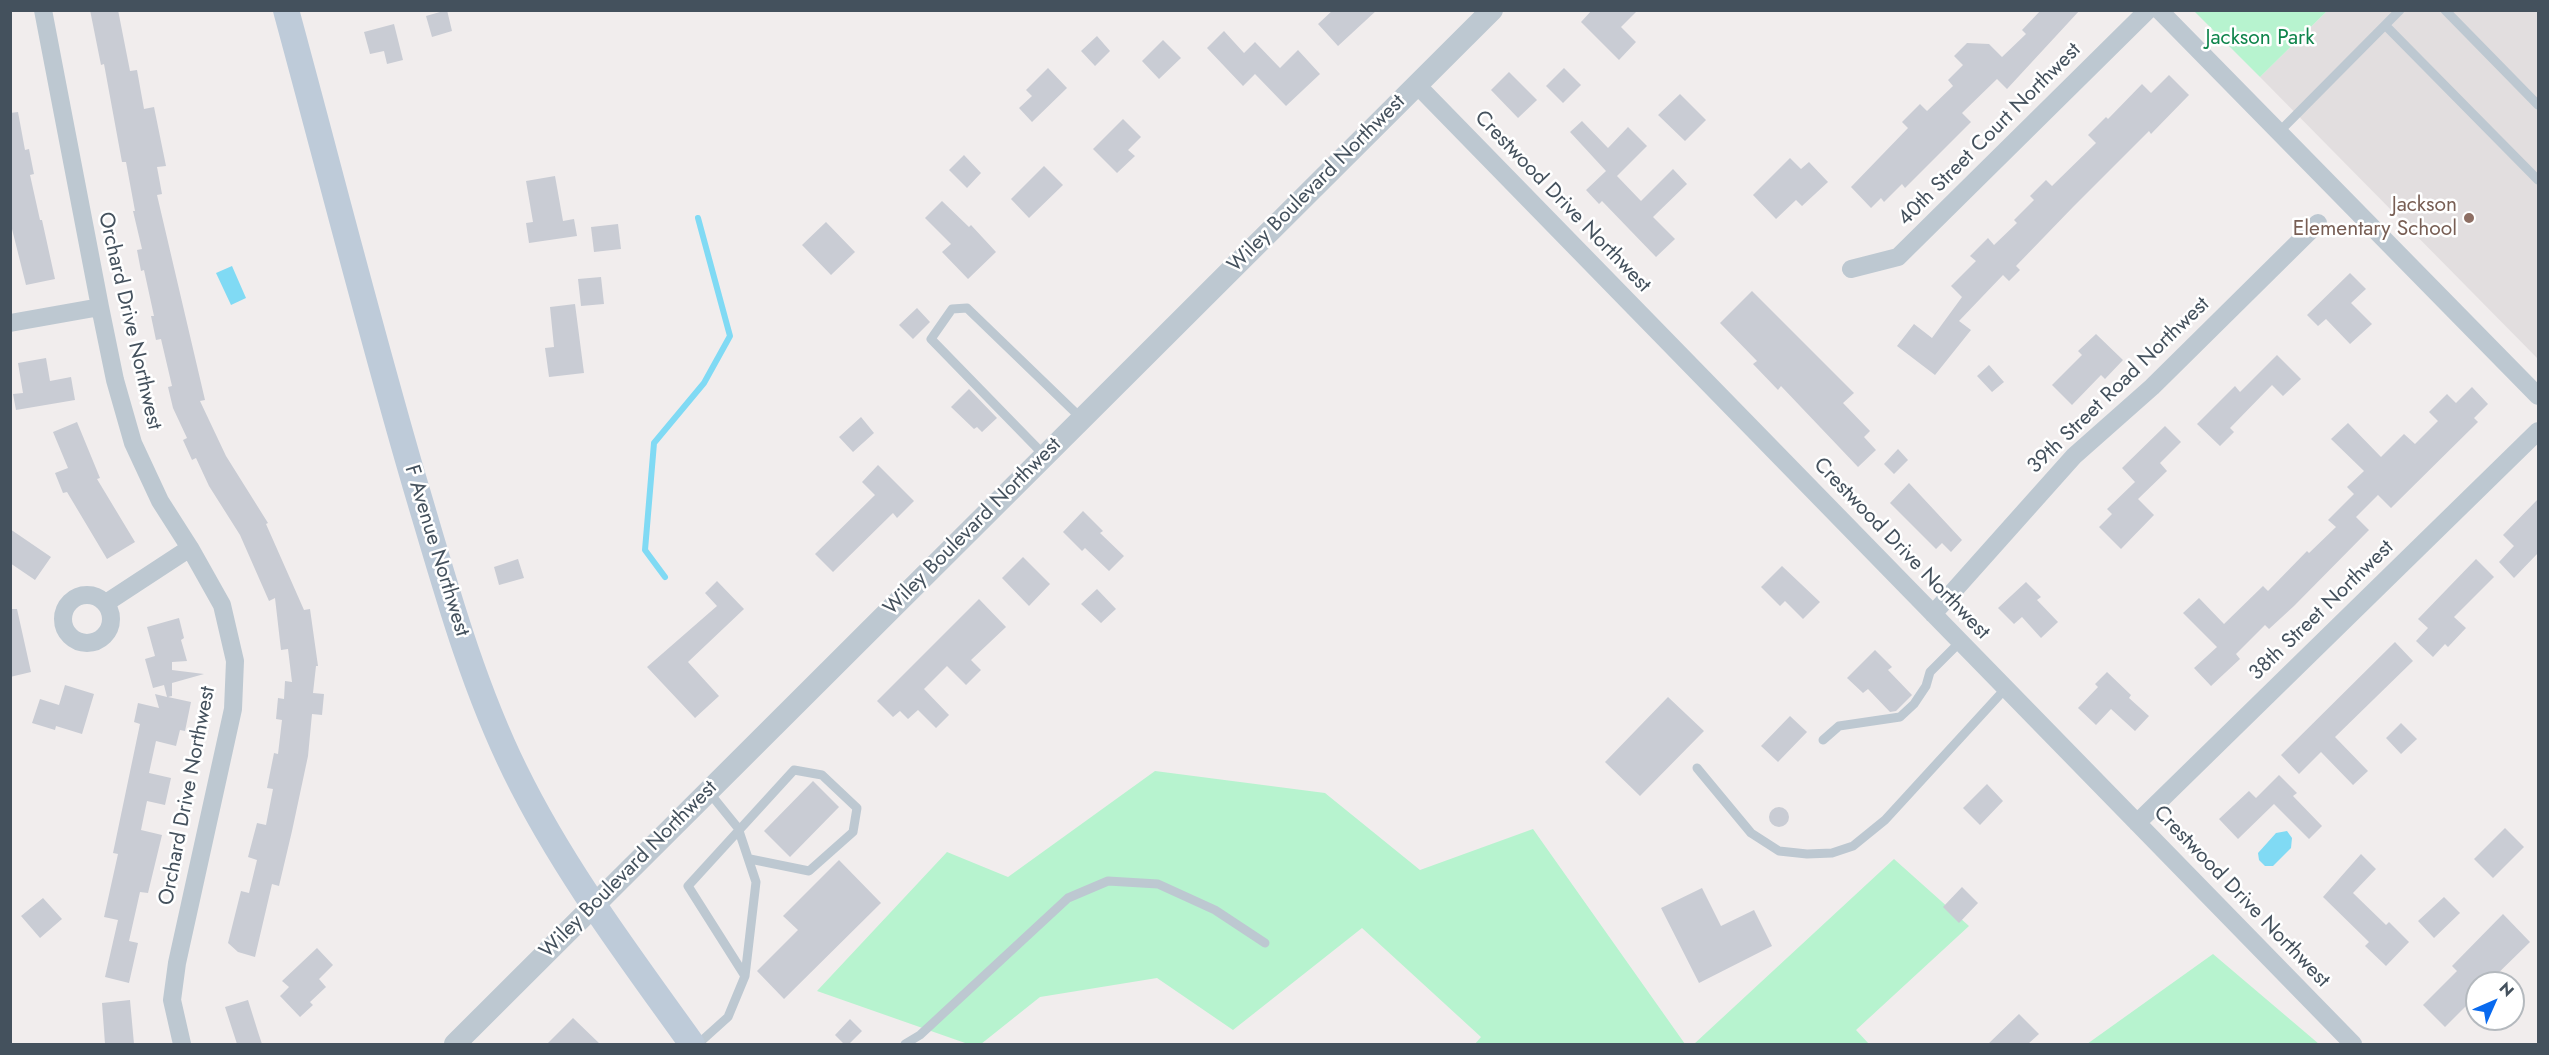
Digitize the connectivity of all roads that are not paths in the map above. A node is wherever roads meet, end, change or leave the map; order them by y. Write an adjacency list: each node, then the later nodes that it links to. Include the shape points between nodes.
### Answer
1 (44, 10): 15 (street, Orchard Drive Northwest)
2 (286, 10): 32 (main road, F Avenue Northwest, via 392,405 455,619 515,771)
3 (1492, 10): 9 (street, Wiley Boulevard Northwest)
4 (2148, 10): 14 (street, 40th Street Court Northwest, via 1898,257)
5 (2159, 10): 11 (street)
6 (2400, 10): 8 (lane)
7 (2445, 10): 10 (lane)
8 (2385, 25): 11 (lane); 12 (lane)
9 (1417, 85): 18 (street, Wiley Boulevard Northwest); 23 (street, Crestwood Drive Northwest)
10 (2538, 105)
11 (2279, 132): 17 (street)
12 (2538, 180)
13 (2318, 223): 23 (street, 39th Street Road Northwest, via 2152,387 2074,456)
14 (1851, 269)
15 (100, 308): 16 (street); 21 (street, Orchard Drive Northwest, via 133,443 160,501)
16 (10, 323)
17 (2538, 396)
18 (1083, 419): 20 (street, Wiley Boulevard Northwest); 20 (lane, via 967,308 952,309 931,339)
19 (2538, 432): 29 (street, 38th Street Northwest)
20 (1046, 456): 28 (street, Wiley Boulevard Northwest)
21 (190, 548): 22 (street); 35 (street, Orchard Drive Northwest, via 222,605 235,661 233,709 172,1000)
22 (106, 603)
23 (1933, 614): 24 (street, Crestwood Drive Northwest)
24 (1960, 642): 25 (street, Crestwood Drive Northwest); 26 (lane, via 1930,672 1914,704 1900,717 1839,726)
25 (2006, 688): 27 (lane, via 1885,820 1853,846 1832,853 1779,851 1751,833); 29 (street, Crestwood Drive Northwest)
26 (1823, 740)
27 (1697, 768)
28 (708, 791): 30 (lane); 32 (street, Wiley Boulevard Northwest)
29 (2137, 823): 40 (street, Crestwood Drive Northwest)
30 (738, 828): 31 (lane); 31 (lane, via 794,770 822,775 857,808 853,832 809,871); 34 (lane, via 688,886)
31 (750, 859): 34 (lane, via 756,882)
32 (592, 906): 36 (street, Wiley Boulevard Northwest); 37 (main road, F Avenue Northwest)
33 (1265, 943): 39 (lane, via 1215,909 1158,884 1108,881 1068,898 920,1035)
34 (745, 976): 38 (lane, via 728,1017)
35 (182, 1044)
36 (455, 1044)
37 (692, 1044)
38 (698, 1044)
39 (905, 1044)
40 (2353, 1044)

